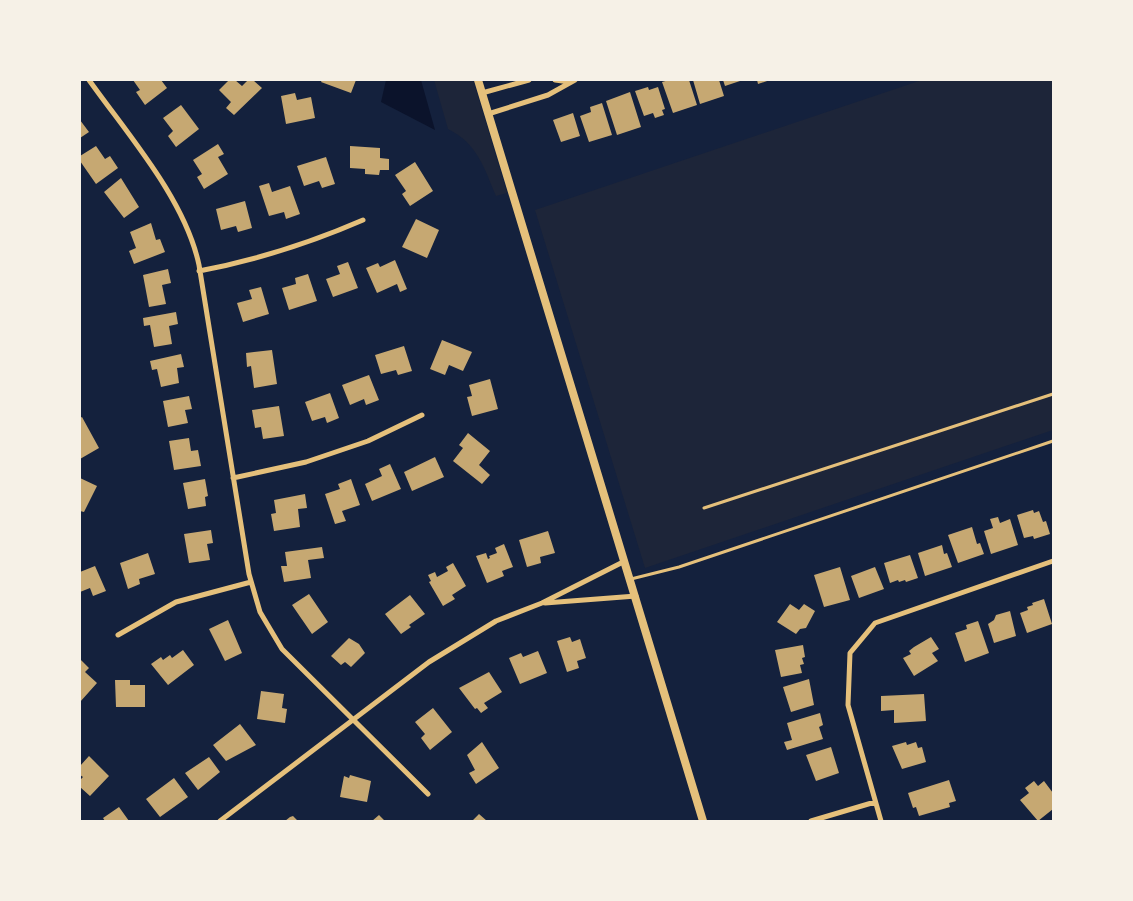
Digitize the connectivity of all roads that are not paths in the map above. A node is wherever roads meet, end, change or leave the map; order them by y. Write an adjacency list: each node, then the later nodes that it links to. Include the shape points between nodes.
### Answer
1 (89, 80): 9 (street, via 179,208)
2 (478, 80): 6 (street)
3 (529, 80): 6 (street)
4 (556, 80): 5 (street)
5 (573, 81): 7 (street, via 548,95)
6 (482, 93): 7 (street)
7 (488, 114): 15 (street)
8 (363, 220): 9 (street, via 245,263)
9 (200, 271): 13 (street)
10 (1053, 394): 14 (lane)
11 (422, 415): 13 (street, via 368,441 306,462)
12 (1053, 441): 17 (lane, via 679,567)
13 (234, 478): 18 (street)
14 (704, 508)
15 (625, 561): 17 (street); 20 (street)
16 (1053, 561): 24 (street, via 875,623 850,653 848,705)
17 (631, 578): 19 (street)
18 (251, 582): 21 (street, via 176,602); 22 (street, via 260,612 275,639 295,664)
19 (636, 596): 20 (street); 26 (street)
20 (542, 603): 22 (street, via 474,632)
21 (118, 635)
22 (353, 721): 23 (street); 25 (street)
23 (428, 794)
24 (875, 802): 27 (street); 28 (street)
25 (220, 821)
26 (703, 821)
27 (811, 821)
28 (880, 821)

